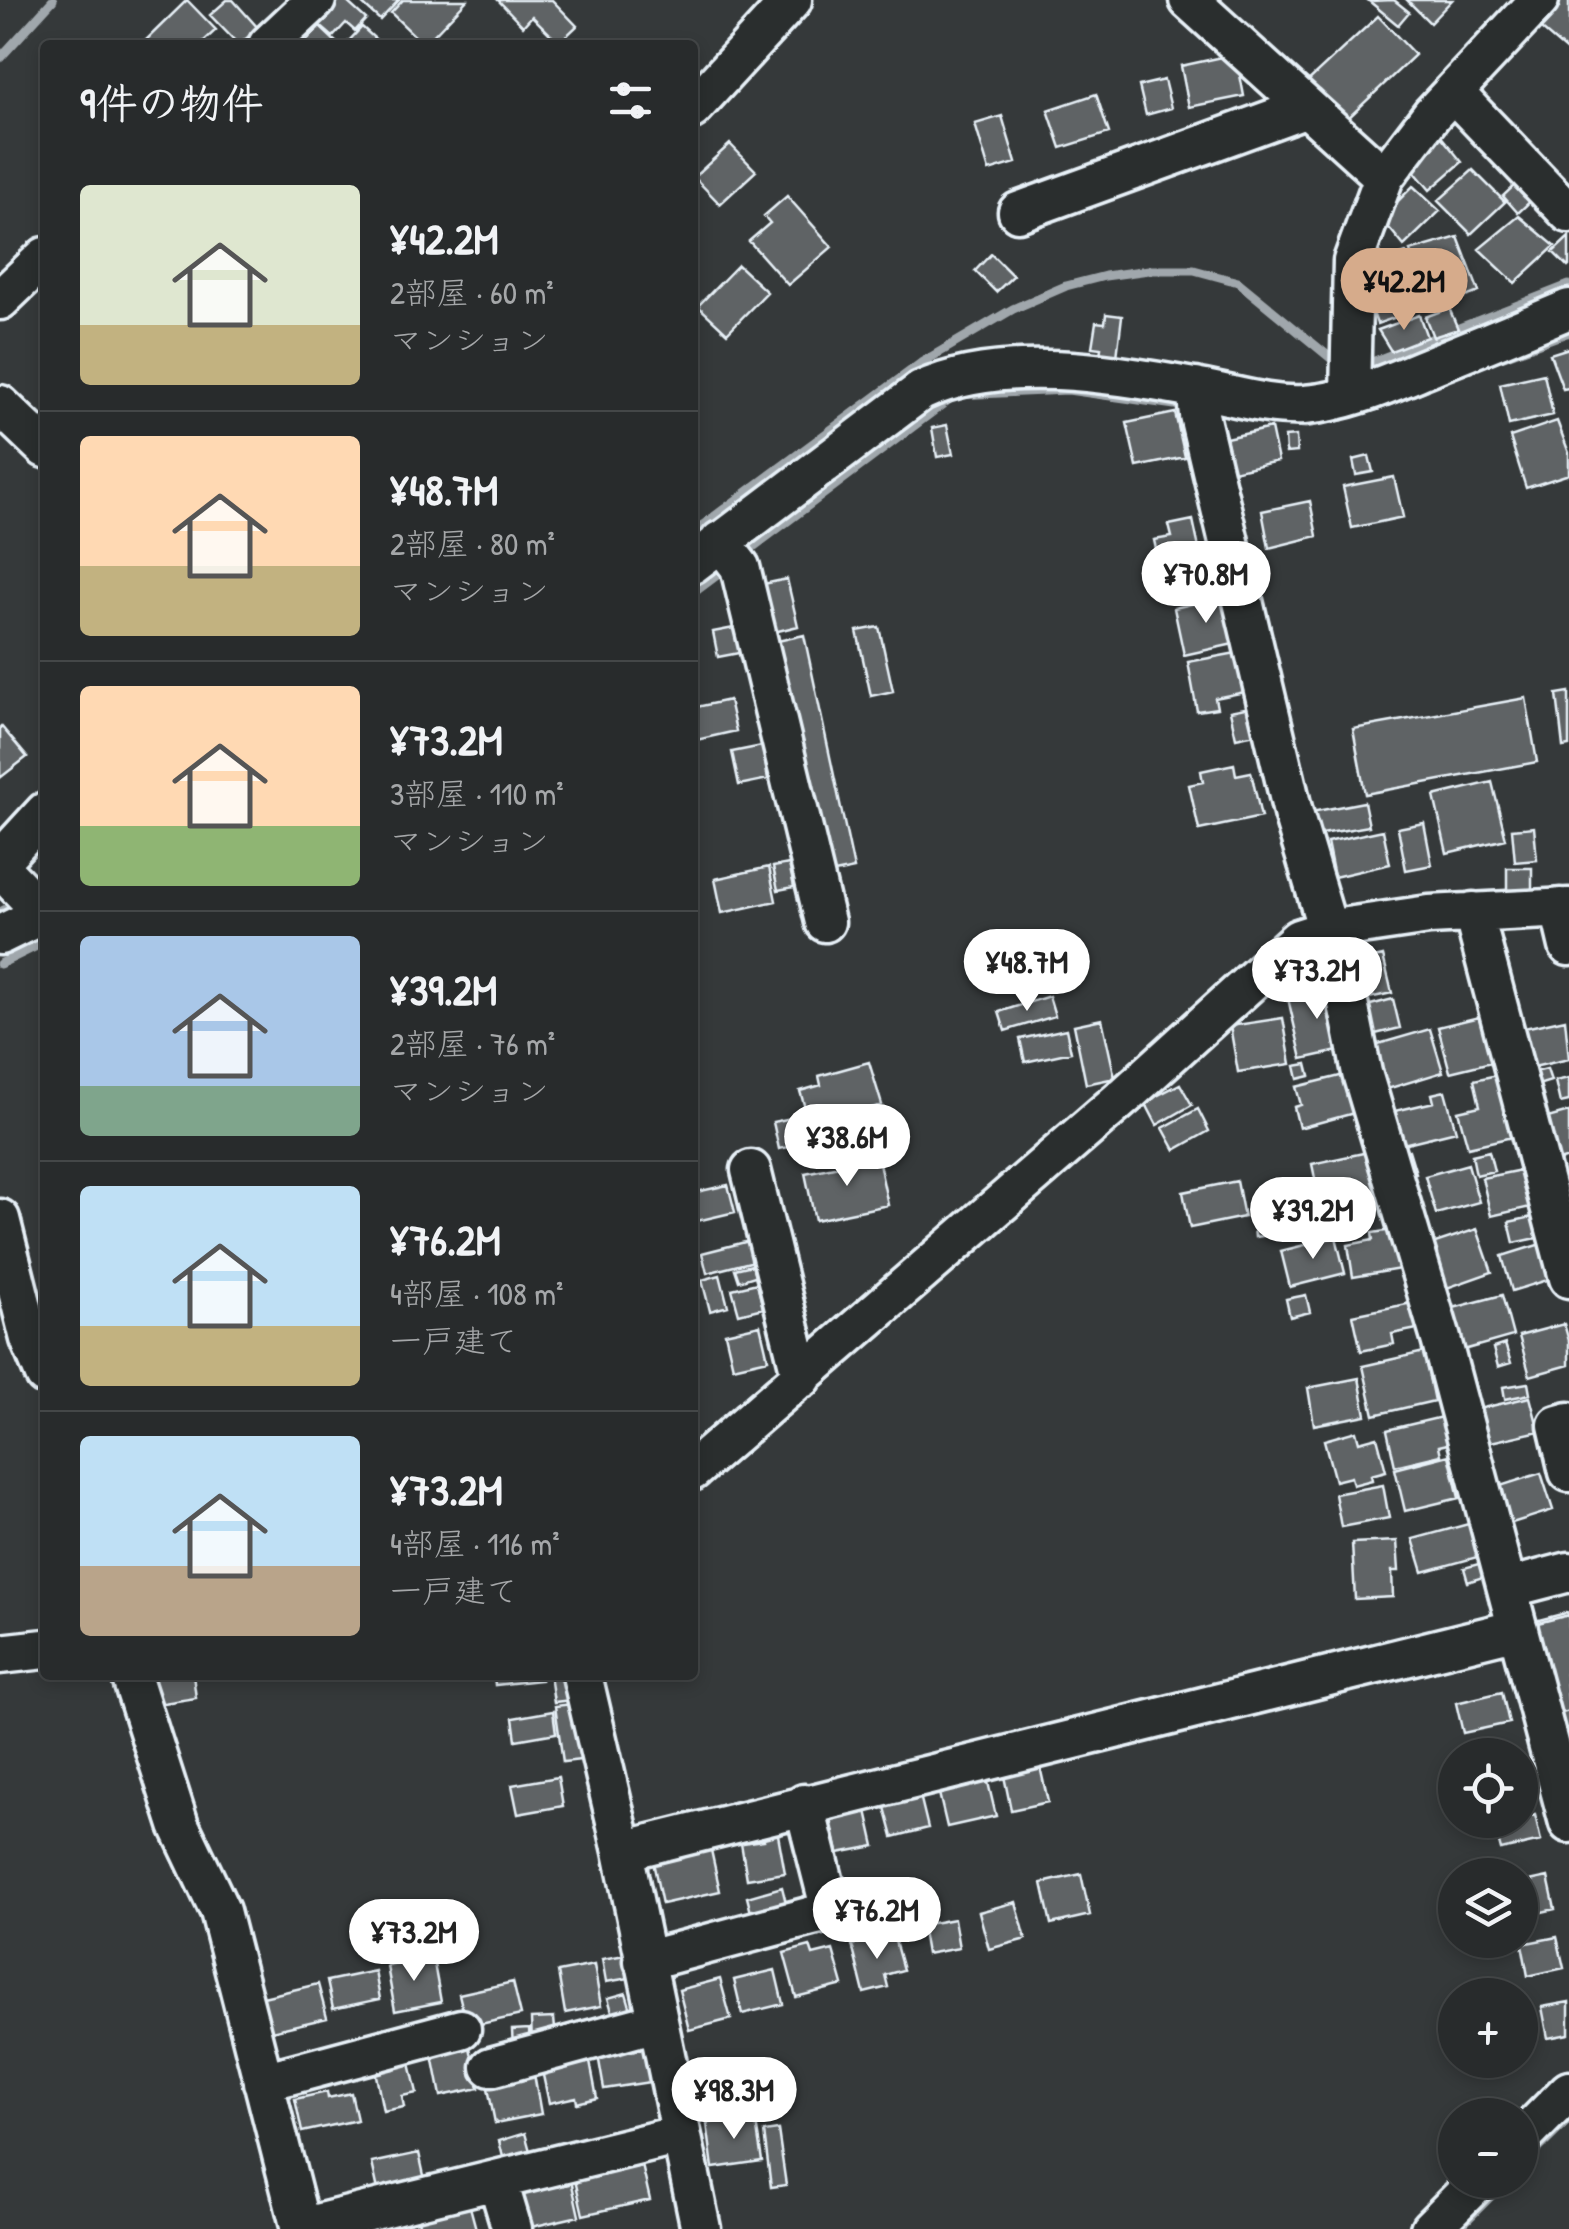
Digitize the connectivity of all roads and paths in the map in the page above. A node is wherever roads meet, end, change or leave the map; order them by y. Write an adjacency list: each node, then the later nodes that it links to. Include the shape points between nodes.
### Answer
1 (316, 0): 5 (street)
2 (792, 0): 7 (street)
3 (1189, 0): 8 (street)
4 (1539, 0): 6 (street)
5 (273, 40)
6 (1453, 92): 9 (street); 11 (street)
7 (698, 102)
8 (1307, 107): 9 (street); 10 (street)
9 (1384, 177): 15 (street, via 1353,261)
10 (1018, 212)
11 (1569, 212)
12 (40, 262): 13 (street)
13 (0, 300)
14 (1569, 309): 15 (street, via 1381,386)
15 (1350, 376): 16 (street, via 1305,404)
16 (1197, 402): 19 (street, via 1034,370 945,380 921,391); 27 (street, via 1292,812)
17 (0, 405): 18 (street)
18 (40, 443)
19 (720, 556): 26 (street)
20 (40, 818): 21 (street)
21 (0, 865): 22 (street, via 26,894)
22 (40, 898)
23 (1564, 908): 24 (street); 29 (street)
24 (1473, 912): 27 (street); 32 (street)
25 (40, 916): 28 (street)
26 (826, 922)
27 (1326, 930): 34 (street, via 1298,939); 39 (street)
28 (0, 936)
29 (1569, 946)
30 (751, 1170): 34 (street)
31 (0, 1219): 33 (street)
32 (1569, 1278)
33 (40, 1363)
34 (802, 1378): 36 (street)
35 (1569, 1422): 37 (street, via 1558,1425)
36 (698, 1466)
37 (1569, 1472)
38 (1569, 1572): 39 (street)
39 (1508, 1588): 40 (street)
40 (1518, 1628): 45 (street); 46 (street)
41 (40, 1650): 42 (street)
42 (0, 1654)
43 (133, 1680): 52 (street, via 179,1826 220,1911)
44 (583, 1680): 47 (street)
45 (804, 1804): 47 (street); 48 (street, via 831,1911)
46 (1569, 1823)
47 (623, 1851): 48 (street)
48 (644, 1962): 49 (street)
49 (657, 2022): 51 (street); 55 (street)
50 (461, 2030): 52 (street)
51 (491, 2068)
52 (263, 2082): 58 (street)
53 (1569, 2091): 54 (street)
54 (1538, 2122)
55 (680, 2136): 56 (street); 60 (street)
56 (498, 2182): 58 (street); 59 (street)
57 (1461, 2198): 61 (street)
58 (300, 2228)
59 (512, 2229)
60 (701, 2229)
61 (1430, 2229)

